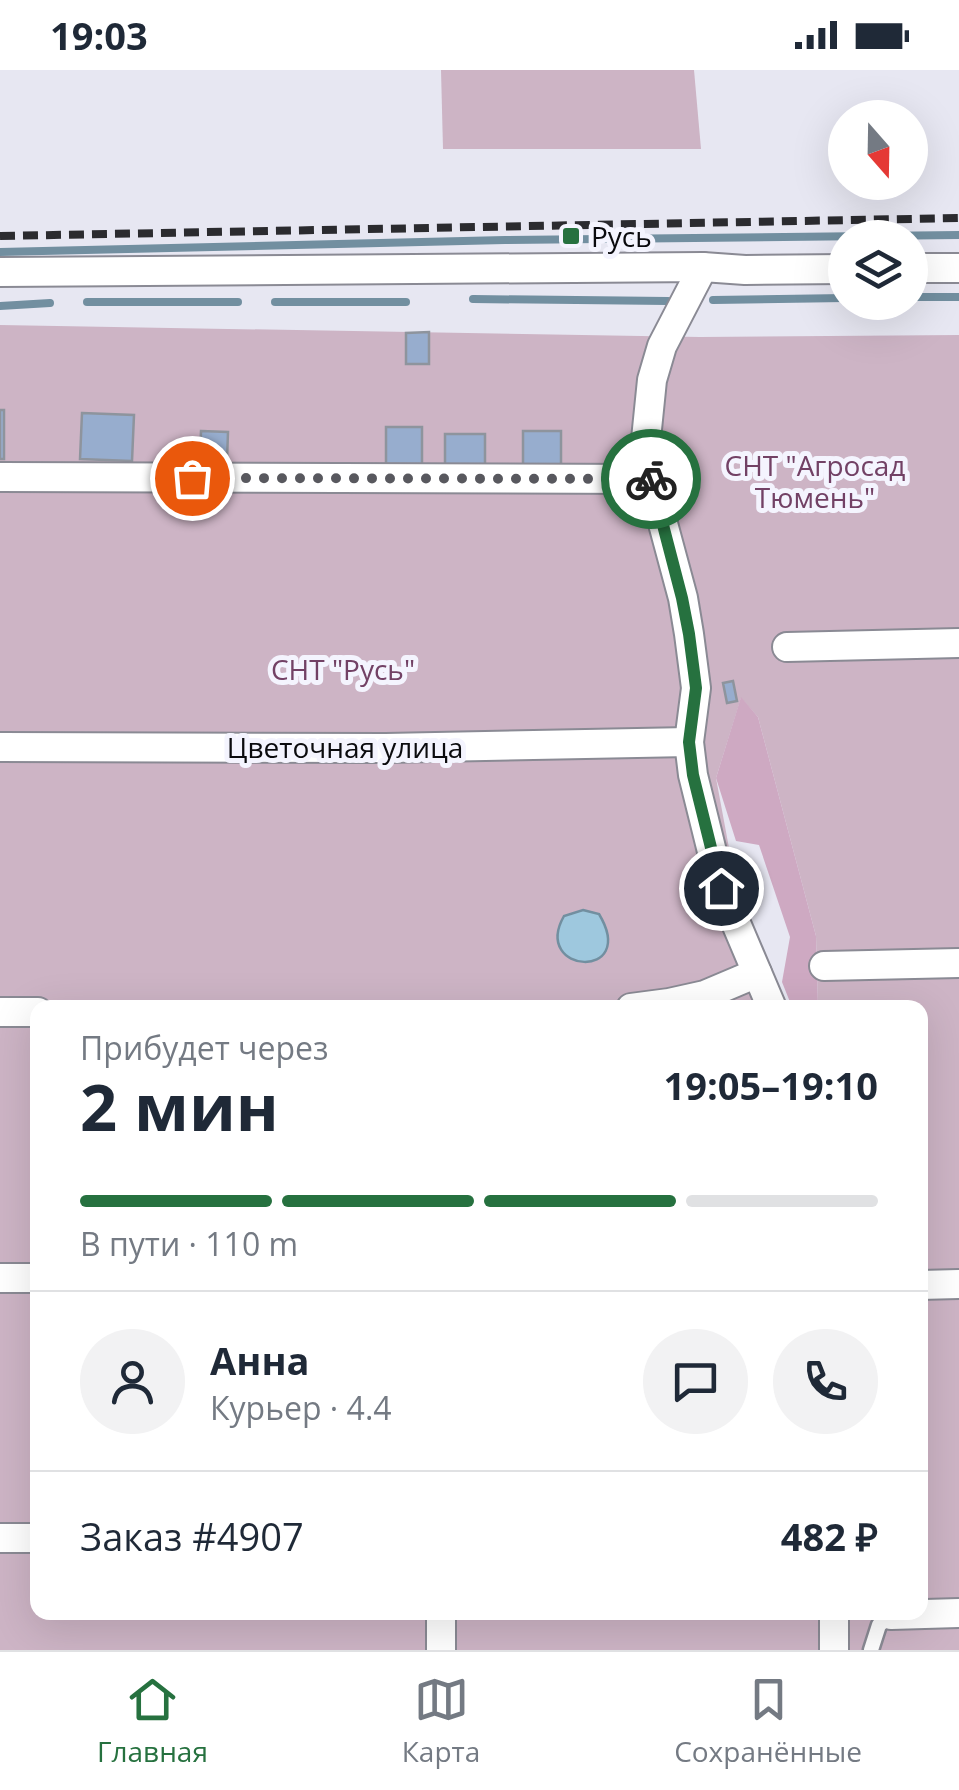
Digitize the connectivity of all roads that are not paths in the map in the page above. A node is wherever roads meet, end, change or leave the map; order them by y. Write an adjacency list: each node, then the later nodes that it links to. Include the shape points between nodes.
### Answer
1 (703, 267): 4 (street); 5 (street); 7 (street, via 652,380 646,440)
2 (928, 268): 3 (street)
3 (959, 268)
4 (828, 269)
5 (0, 272)
6 (0, 478): 7 (street)
7 (651, 479): 10 (street, via 689,634 696,688)
8 (959, 643): 9 (street)
9 (787, 647)
10 (689, 742): 11 (street, Цветочная улица); 14 (street, via 721,888)
11 (0, 746)
12 (959, 963): 13 (street)
13 (824, 966)
14 (758, 974): 15 (street); 16 (street)
15 (682, 1000)
16 (769, 1000)
17 (0, 1012): 18 (street)
18 (30, 1012)
19 (0, 1278): 20 (street)
20 (30, 1278)
21 (959, 1284): 22 (street)
22 (928, 1285)
23 (0, 1538): 24 (street)
24 (30, 1538)
25 (928, 1614): 26 (street)
26 (959, 1614)
27 (441, 1620): 30 (street)
28 (834, 1620): 31 (street)
29 (886, 1620): 32 (lane)
30 (441, 1650)
31 (834, 1650)
32 (871, 1650)

